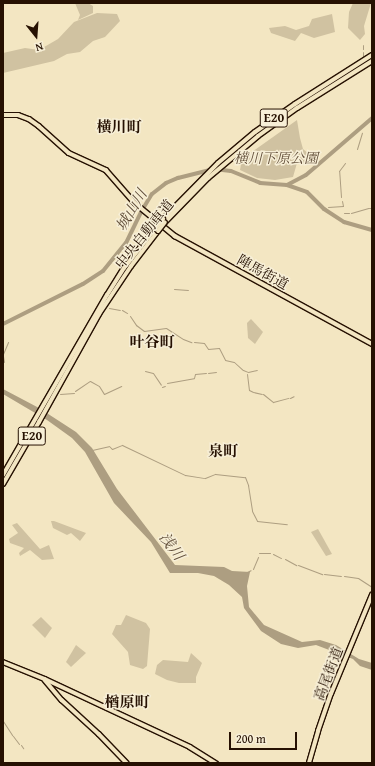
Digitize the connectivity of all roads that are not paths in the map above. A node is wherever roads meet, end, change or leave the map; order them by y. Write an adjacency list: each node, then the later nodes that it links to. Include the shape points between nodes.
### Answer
1 (372, 55): 3 (highway, 中央自動車道 / E20)
2 (372, 61): 3 (highway, 中央自動車道 / E20)
3 (358, 67): 5 (highway, 中央自動車道 / E20, via 275,123 224,163); 5 (highway, 中央自動車道 / E20, via 273,119 237,146 200,180)
4 (3, 115): 8 (main road, 陣馬街道, via 18,115 29,119 69,154 106,170 140,208 175,236)
5 (164, 221): 6 (highway, 中央自動車道 / E20, bridge)
6 (156, 230): 7 (highway, 中央自動車道 / E20); 7 (highway, 中央自動車道 / E20, via 124,268)
7 (86, 333): 9 (highway, 中央自動車道 / E20)
8 (372, 344)
9 (57, 387): 10 (highway, 中央自動車道 / E20); 11 (highway, 中央自動車道 / E20)
10 (3, 475)
11 (3, 484)
12 (372, 595): 17 (main road, 高尾街道, via 332,691)
13 (3, 662): 14 (main road)
14 (45, 679): 15 (main road, via 62,700); 16 (main road)
15 (127, 763)
16 (216, 763)
17 (309, 763)

